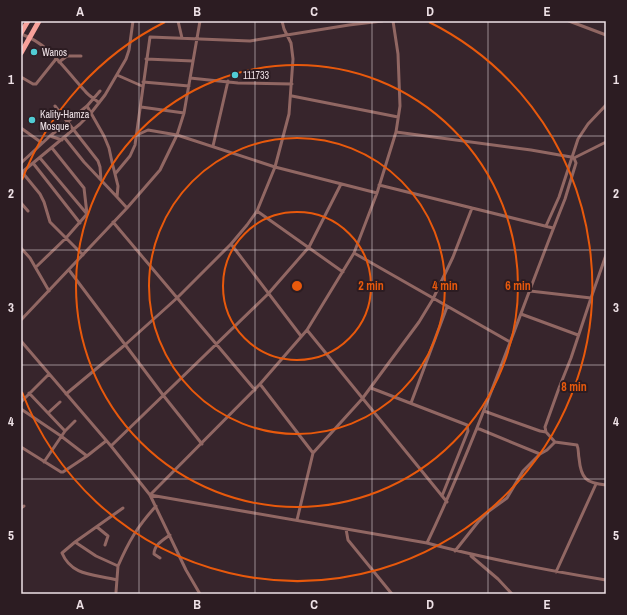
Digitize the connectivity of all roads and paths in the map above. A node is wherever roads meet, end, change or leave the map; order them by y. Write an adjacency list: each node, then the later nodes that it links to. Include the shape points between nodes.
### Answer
1 (28, 21): 11 (main road)
2 (39, 21): 14 (main road)
3 (133, 21): 23 (street, via 129,50)
4 (178, 21): 15 (street)
5 (200, 21): 16 (street)
6 (282, 21): 12 (street)
7 (382, 21): 10 (street)
8 (393, 21): 40 (street, via 398,54)
9 (569, 21): 13 (street)
10 (349, 23): 12 (street)
11 (21, 33): 14 (street)
12 (287, 35): 16 (street, via 245,42); 28 (street, via 293,59)
13 (606, 35)
14 (30, 37): 17 (main road); 19 (street, via 48,49)
15 (182, 38): 16 (street); 20 (street, via 150,37)
16 (196, 40): 21 (street)
17 (21, 53)
18 (81, 56): 22 (street, via 67,56)
19 (56, 59): 22 (street); 24 (street, via 36,84)
20 (146, 59): 21 (street); 27 (street)
21 (193, 61): 25 (street)
22 (59, 62): 32 (street)
23 (117, 75): 27 (street); 33 (street)
24 (21, 77)
25 (190, 78): 26 (street); 29 (street)
26 (228, 80): 28 (street, via 238,83); 51 (street)
27 (143, 84): 29 (street); 37 (street)
28 (292, 84): 31 (street)
29 (189, 86): 39 (street)
30 (100, 91): 32 (street)
31 (292, 96): 40 (street); 57 (street, via 287,126)
32 (94, 98): 33 (street); 36 (street)
33 (99, 103): 38 (street)
34 (606, 105): 53 (street, via 582,131)
35 (55, 106): 41 (street)
36 (87, 106): 38 (street); 41 (street)
37 (141, 107): 39 (street); 45 (street)
38 (91, 113): 43 (street); 59 (street, via 107,142)
39 (184, 113): 46 (street)
40 (398, 117): 44 (street)
41 (67, 121): 43 (street); 47 (street)
42 (21, 128): 50 (street)
43 (73, 130): 48 (street); 60 (street, via 98,161)
44 (396, 132): 53 (street); 62 (street)
45 (137, 135): 46 (street, via 148,130); 59 (street, via 130,156)
46 (177, 135): 51 (street); 68 (street, via 160,170)
47 (50, 136): 48 (street); 50 (street)
48 (63, 139): 52 (street); 60 (street)
49 (606, 142): 53 (street)
50 (42, 143): 55 (street)
51 (213, 146): 57 (street)
52 (52, 148): 54 (street); 72 (street, via 84,188)
53 (573, 157): 65 (street); 66 (street, via 576,165)
54 (40, 158): 56 (street); 72 (street)
55 (21, 163)
56 (33, 164): 58 (street); 74 (street)
57 (275, 168): 61 (street); 71 (street)
58 (22, 172): 77 (street, via 40,194 50,222)
59 (115, 174): 64 (street)
60 (101, 180): 64 (street)
61 (341, 184): 63 (street); 79 (street)
62 (380, 185): 63 (street); 69 (street)
63 (377, 193): 81 (street)
64 (117, 197): 68 (street)
65 (559, 197): 66 (street); 75 (street)
66 (565, 199): 76 (street)
67 (21, 202): 70 (street)
68 (127, 208): 73 (street)
69 (472, 208): 75 (street); 92 (street)
70 (28, 211)
71 (257, 211): 78 (street); 79 (street)
72 (87, 214): 74 (street)
73 (114, 222): 82 (street); 90 (street)
74 (80, 223): 77 (street)
75 (546, 226): 76 (street)
76 (553, 228): 88 (street)
77 (66, 238): 82 (street); 84 (street)
78 (231, 244): 89 (street); 90 (street)
79 (309, 247): 86 (street); 89 (street)
80 (21, 248): 84 (street)
81 (354, 253): 86 (street); 92 (street)
82 (83, 255): 85 (street)
83 (606, 255): 91 (street)
84 (36, 268): 87 (street)
85 (69, 270): 87 (street); 101 (street)
86 (343, 272): 96 (street)
87 (49, 290): 95 (street)
88 (530, 291): 91 (street); 94 (street)
89 (268, 294): 98 (street); 102 (street)
90 (177, 298): 101 (street); 102 (street)
91 (590, 298): 97 (street)
92 (433, 299): 93 (street); 105 (street)
93 (447, 307): 100 (street); 113 (street)
94 (521, 314): 97 (street); 100 (street)
95 (21, 320)
96 (307, 330): 98 (street); 110 (street)
97 (578, 335): 120 (street, via 545,427)
98 (301, 336): 104 (street)
99 (21, 341): 103 (street)
100 (510, 342): 115 (street)
101 (126, 344): 108 (street); 109 (street)
102 (216, 345): 106 (street); 109 (street)
103 (49, 374): 107 (street); 108 (street)
104 (260, 384): 106 (street); 127 (street)
105 (371, 388): 110 (street); 113 (street)
106 (255, 390): 124 (street)
107 (29, 393): 111 (street); 116 (street)
108 (66, 394): 122 (street)
109 (163, 395): 124 (street); 125 (street)
110 (362, 399): 127 (street); 134 (street)
111 (21, 402)
112 (60, 402): 116 (street)
113 (411, 403): 134 (street, via 463,423 468,428)
114 (21, 409): 121 (street)
115 (484, 411): 118 (street); 120 (street)
116 (48, 413): 119 (street)
117 (76, 421): 119 (street)
118 (477, 428): 128 (street); 135 (street)
119 (65, 431): 121 (street)
120 (546, 432): 123 (street)
121 (61, 436): 129 (street); 130 (street)
122 (106, 441): 125 (street); 129 (street)
123 (555, 442): 128 (street); 131 (street, via 579,448 582,475 586,480)
124 (202, 444): 133 (street)
125 (110, 446): 133 (street)
126 (21, 447): 130 (street)
127 (313, 453): 138 (street)
128 (540, 454): 145 (street, via 520,476 507,498 478,522)
129 (87, 456): 130 (street, via 64,472 57,471)
130 (44, 462)
131 (596, 484): 132 (street); 149 (street)
132 (606, 486)
133 (150, 495): 136 (street); 138 (street)
134 (442, 496): 135 (street)
135 (447, 502): 143 (street)
136 (156, 506): 141 (street); 148 (street, via 134,533)
137 (123, 508): 139 (street)
138 (297, 520): 140 (street)
139 (97, 527): 142 (street); 144 (street, via 108,536)
140 (346, 529): 143 (street); 154 (street, via 348,540)
141 (170, 535): 147 (street, via 160,542 154,551); 153 (street)
142 (75, 542): 148 (street); 150 (street, via 62,553 74,568 87,574)
143 (427, 543): 145 (street)
144 (105, 545)
145 (455, 551): 146 (street)
146 (470, 555): 149 (street); 155 (street)
147 (160, 558)
148 (118, 566): 150 (street)
149 (556, 572): 151 (street)
150 (117, 580): 152 (street)
151 (606, 580)
152 (116, 592)
153 (200, 594)
154 (392, 594)
155 (512, 594)

